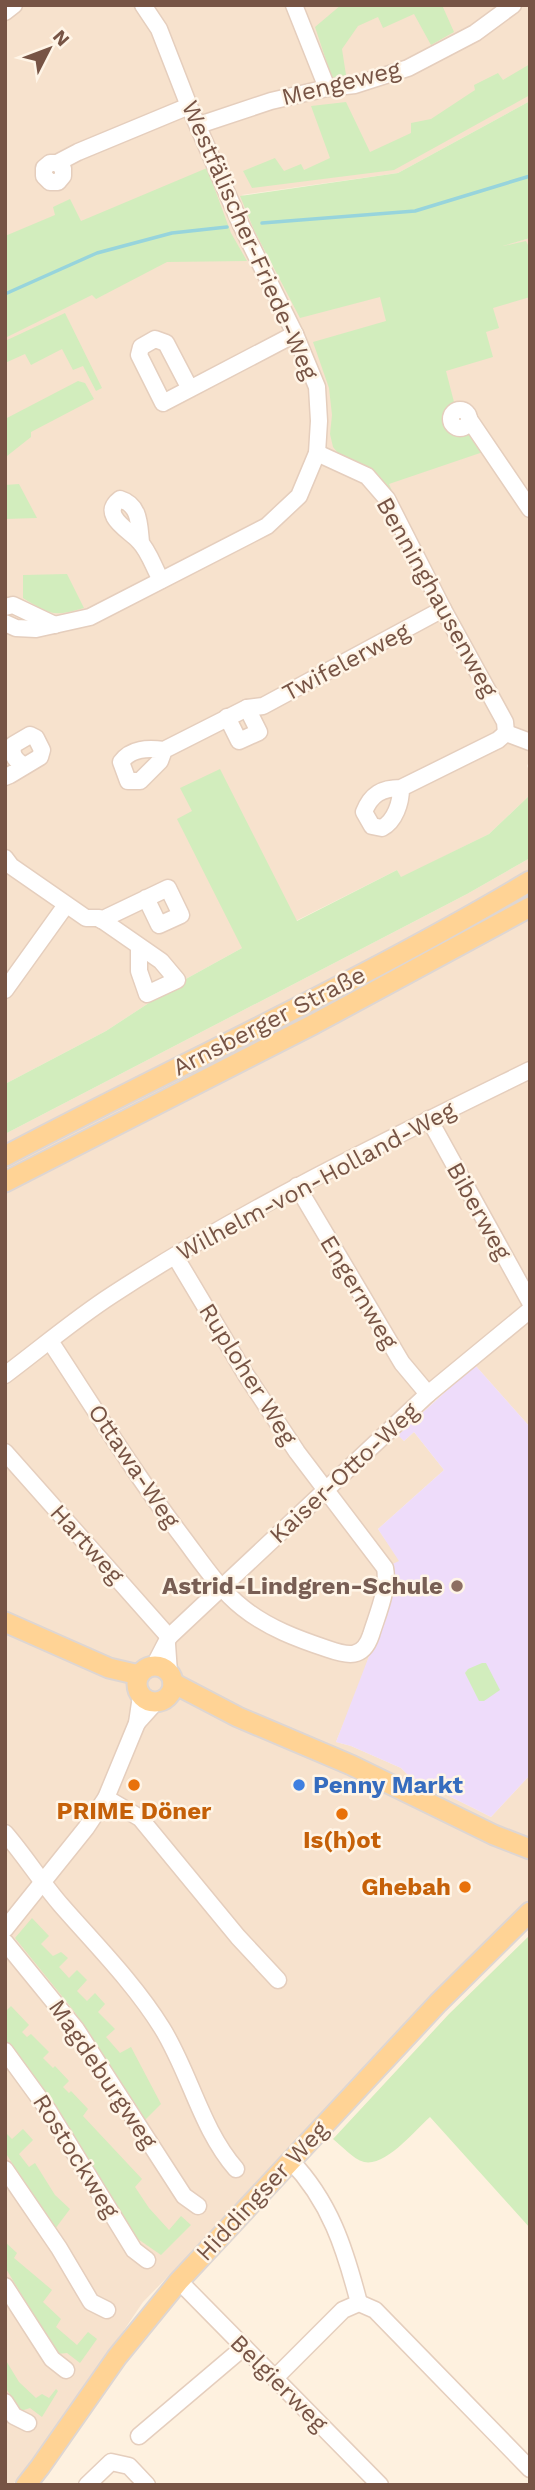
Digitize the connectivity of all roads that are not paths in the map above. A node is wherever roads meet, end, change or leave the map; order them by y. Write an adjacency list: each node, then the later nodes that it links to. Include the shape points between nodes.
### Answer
1 (14, 5): 5 (street)
2 (143, 5): 7 (street, Westfälischer-Friede-Weg, via 159,29)
3 (294, 5): 6 (street)
4 (513, 5): 6 (street, Mengeweg, via 475,33 408,68 355,85)
5 (5, 12)
6 (327, 88): 8 (street, Mengeweg)
7 (189, 106): 8 (street, Westfälischer-Friede-Weg); 9 (street)
8 (199, 125): 10 (street, Westfälischer-Friede-Weg, via 241,225)
9 (57, 163)
10 (295, 334): 11 (street); 13 (street, Westfälischer-Friede-Weg, via 317,387)
11 (190, 389)
12 (469, 419): 14 (street)
13 (317, 453): 16 (street, Westfälischer-Friede-Weg, via 299,496 267,526); 18 (street, Benninghausenweg, via 367,476 387,499)
14 (530, 509)
15 (141, 542): 16 (street)
16 (160, 580): 20 (street, Westfälischer-Friede-Weg, via 90,618)
17 (5, 607): 20 (street, via 13,605)
18 (443, 609): 21 (street, Twifelerweg, via 299,688 263,706); 23 (street, Benninghausenweg, via 505,722)
19 (5, 623): 20 (street, Westfälischer-Friede-Weg, via 36,629)
20 (55, 625)
21 (247, 708): 22 (street, Twifelerweg); 22 (street, via 259,732 239,741)
22 (227, 717): 25 (street, Twifelerweg)
23 (506, 733): 24 (street); 28 (street)
24 (530, 742)
25 (164, 750)
26 (25, 766): 27 (street)
27 (5, 777)
28 (401, 788)
29 (5, 858): 32 (street)
30 (530, 881): 39 (main road, Arnsberger Straße, via 303,1005)
31 (146, 898): 34 (street)
32 (66, 905): 34 (street, via 86,918); 36 (street)
33 (530, 907): 40 (main road, Arnsberger Straße, via 314,1024)
34 (101, 920): 35 (street)
35 (139, 946)
36 (5, 990)
37 (530, 1070): 38 (street, Wilhelm-von-Holland-Weg)
38 (429, 1119): 41 (street, Wilhelm-von-Holland-Weg); 43 (street, Biberweg)
39 (5, 1156)
40 (5, 1181)
41 (297, 1186): 42 (street, Wilhelm-von-Holland-Weg); 47 (street, Engernweg, via 402,1363)
42 (175, 1256): 45 (street, Wilhelm-von-Holland-Weg); 49 (street, Ruploher Weg, via 271,1413)
43 (530, 1302)
44 (530, 1310): 47 (street, Kaiser-Otto-Weg)
45 (50, 1341): 46 (street, Wilhelm-von-Holland-Weg); 50 (street, Ottawa-Weg, via 169,1520)
46 (5, 1375)
47 (429, 1394): 49 (street, Kaiser-Otto-Weg)
48 (5, 1452): 52 (street, Hartweg)
49 (326, 1489): 50 (street, Kaiser-Otto-Weg); 50 (street, Ruploher Weg, via 382,1564 386,1576 370,1636 361,1650 346,1655 290,1636 245,1610)
50 (222, 1587): 52 (street, Kaiser-Otto-Weg)
51 (5, 1622): 53 (main road)
52 (168, 1641): 53 (street)
53 (154, 1685): 54 (street); 56 (main road, via 351,1765)
54 (106, 1798): 57 (street); 61 (street, via 140,1818)
55 (5, 1833): 57 (street)
56 (525, 1850)
57 (43, 1881): 59 (street); 65 (street, via 155,2017 224,2155)
58 (528, 1916): 63 (main road, Hiddingser Weg, via 438,2003)
59 (5, 1929)
60 (5, 1942): 66 (street, Magdeburgweg, via 76,2029 184,2196)
61 (278, 1980)
62 (5, 2051): 67 (street, Rostockweg, via 48,2110 134,2250)
63 (290, 2160): 68 (main road, Hiddingser Weg); 70 (street, via 307,2177 337,2229)
64 (5, 2169): 71 (street, via 91,2302)
65 (236, 2169)
66 (198, 2206)
67 (147, 2260)
68 (179, 2281): 72 (street, Belgierweg); 79 (main road, Hiddingser Weg, via 117,2357)
69 (5, 2286): 73 (street, via 51,2358)
70 (359, 2303): 74 (street, via 343,2310); 78 (street, via 375,2310)
71 (107, 2311)
72 (244, 2347): 74 (street, Belgierweg); 77 (street)
73 (66, 2370)
74 (275, 2378): 82 (street, Belgierweg)
75 (5, 2402): 76 (street, via 14,2416)
76 (28, 2423)
77 (139, 2436)
78 (530, 2469)
79 (26, 2485)
80 (88, 2485): 81 (street, via 111,2462 129,2466)
81 (147, 2485)
82 (380, 2485)

